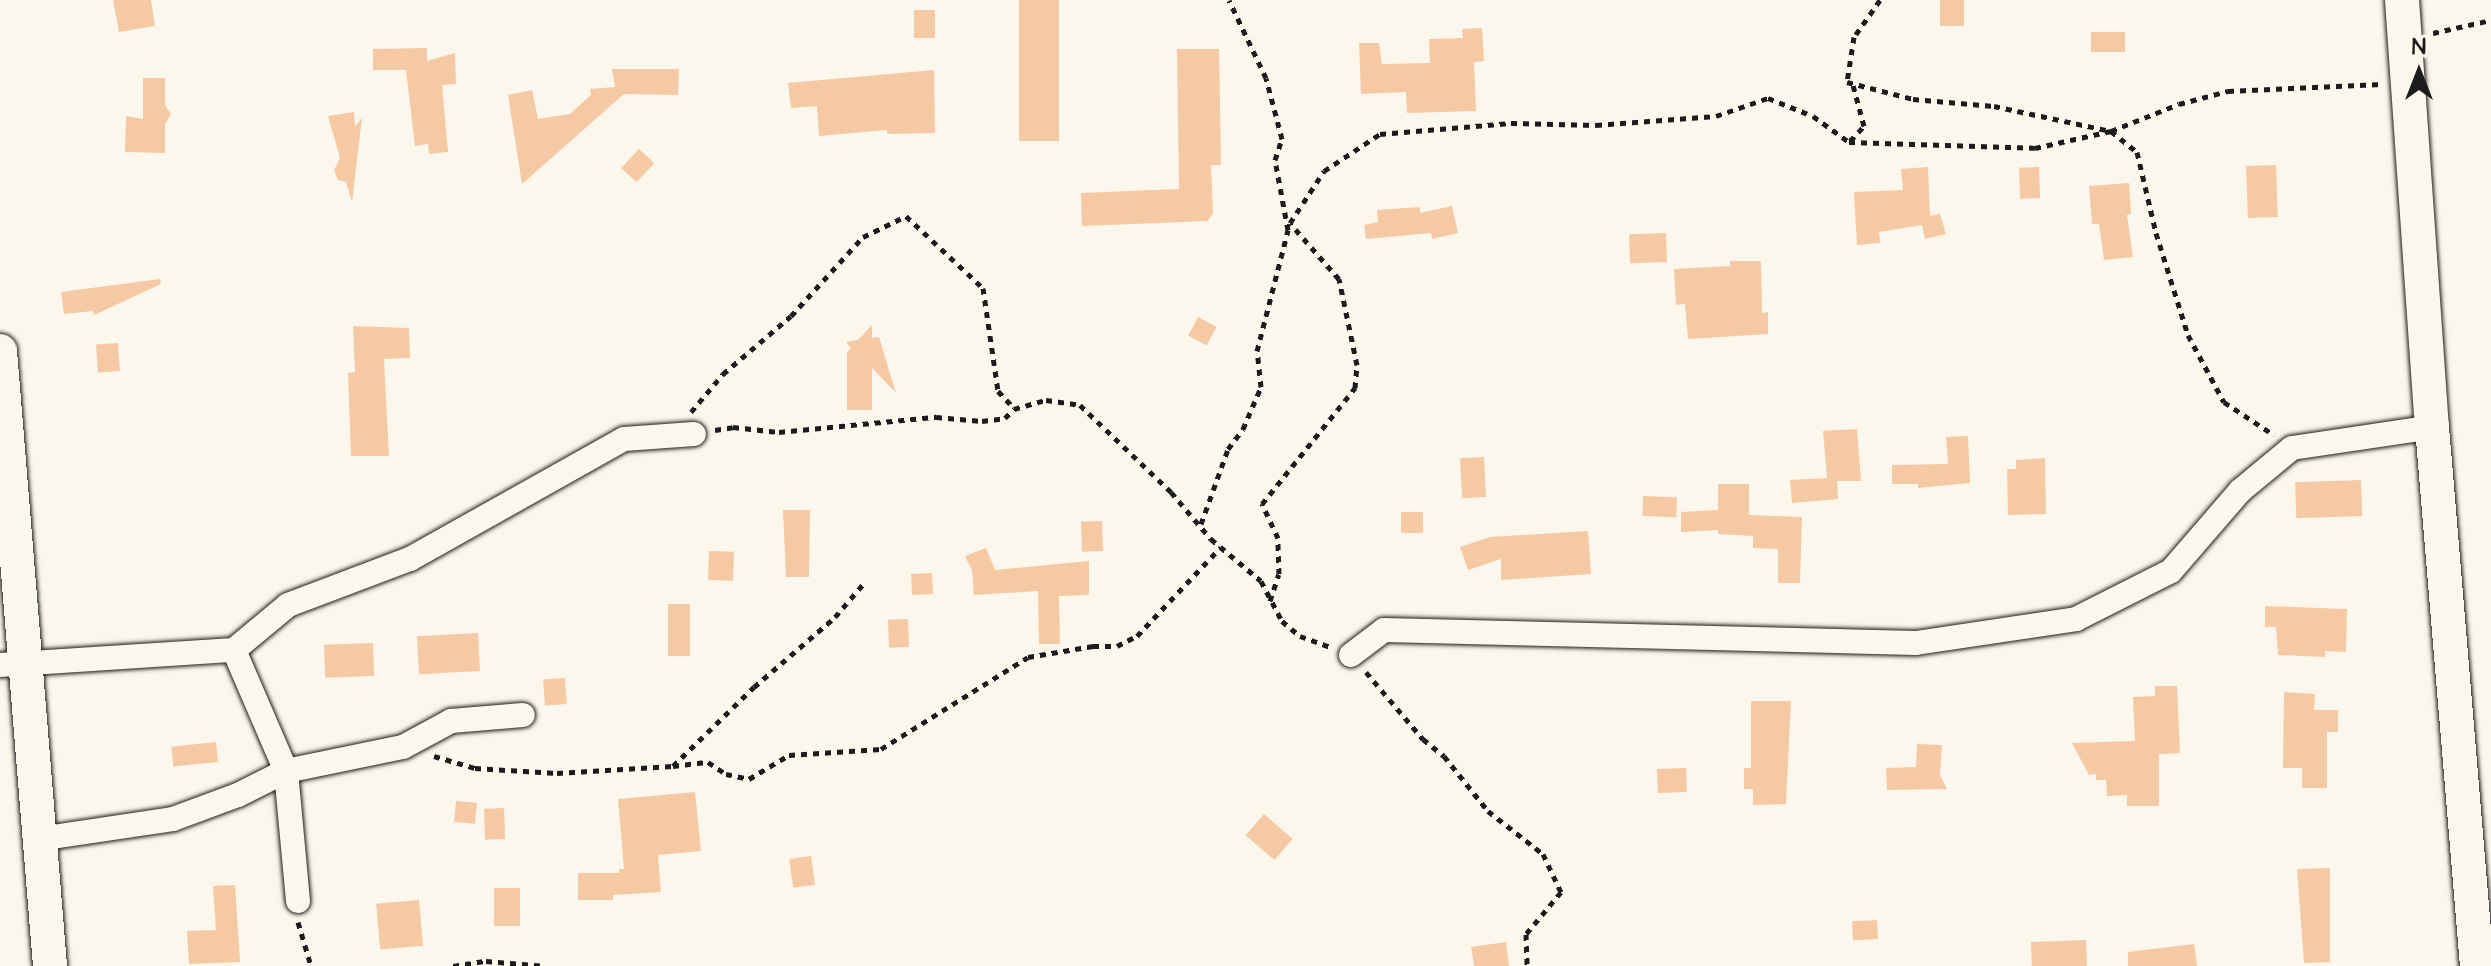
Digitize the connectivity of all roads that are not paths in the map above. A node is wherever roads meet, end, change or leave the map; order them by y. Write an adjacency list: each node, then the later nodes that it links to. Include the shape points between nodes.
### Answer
1 (2402, 0): 3 (street)
2 (0, 351): 7 (street)
3 (2432, 427): 6 (street, via 2292,448 2240,491 2171,571 2076,619 1916,643 1384,630); 13 (street)
4 (683, 434): 5 (street, via 624,439 410,559 288,605)
5 (234, 650): 7 (street); 9 (street)
6 (1351, 655)
7 (12, 665): 10 (street)
8 (523, 715): 9 (street, via 451,721 403,747)
9 (286, 771): 10 (street, via 173,819); 11 (street)
10 (39, 839): 12 (street)
11 (298, 901)
12 (50, 966)
13 (2477, 966)

